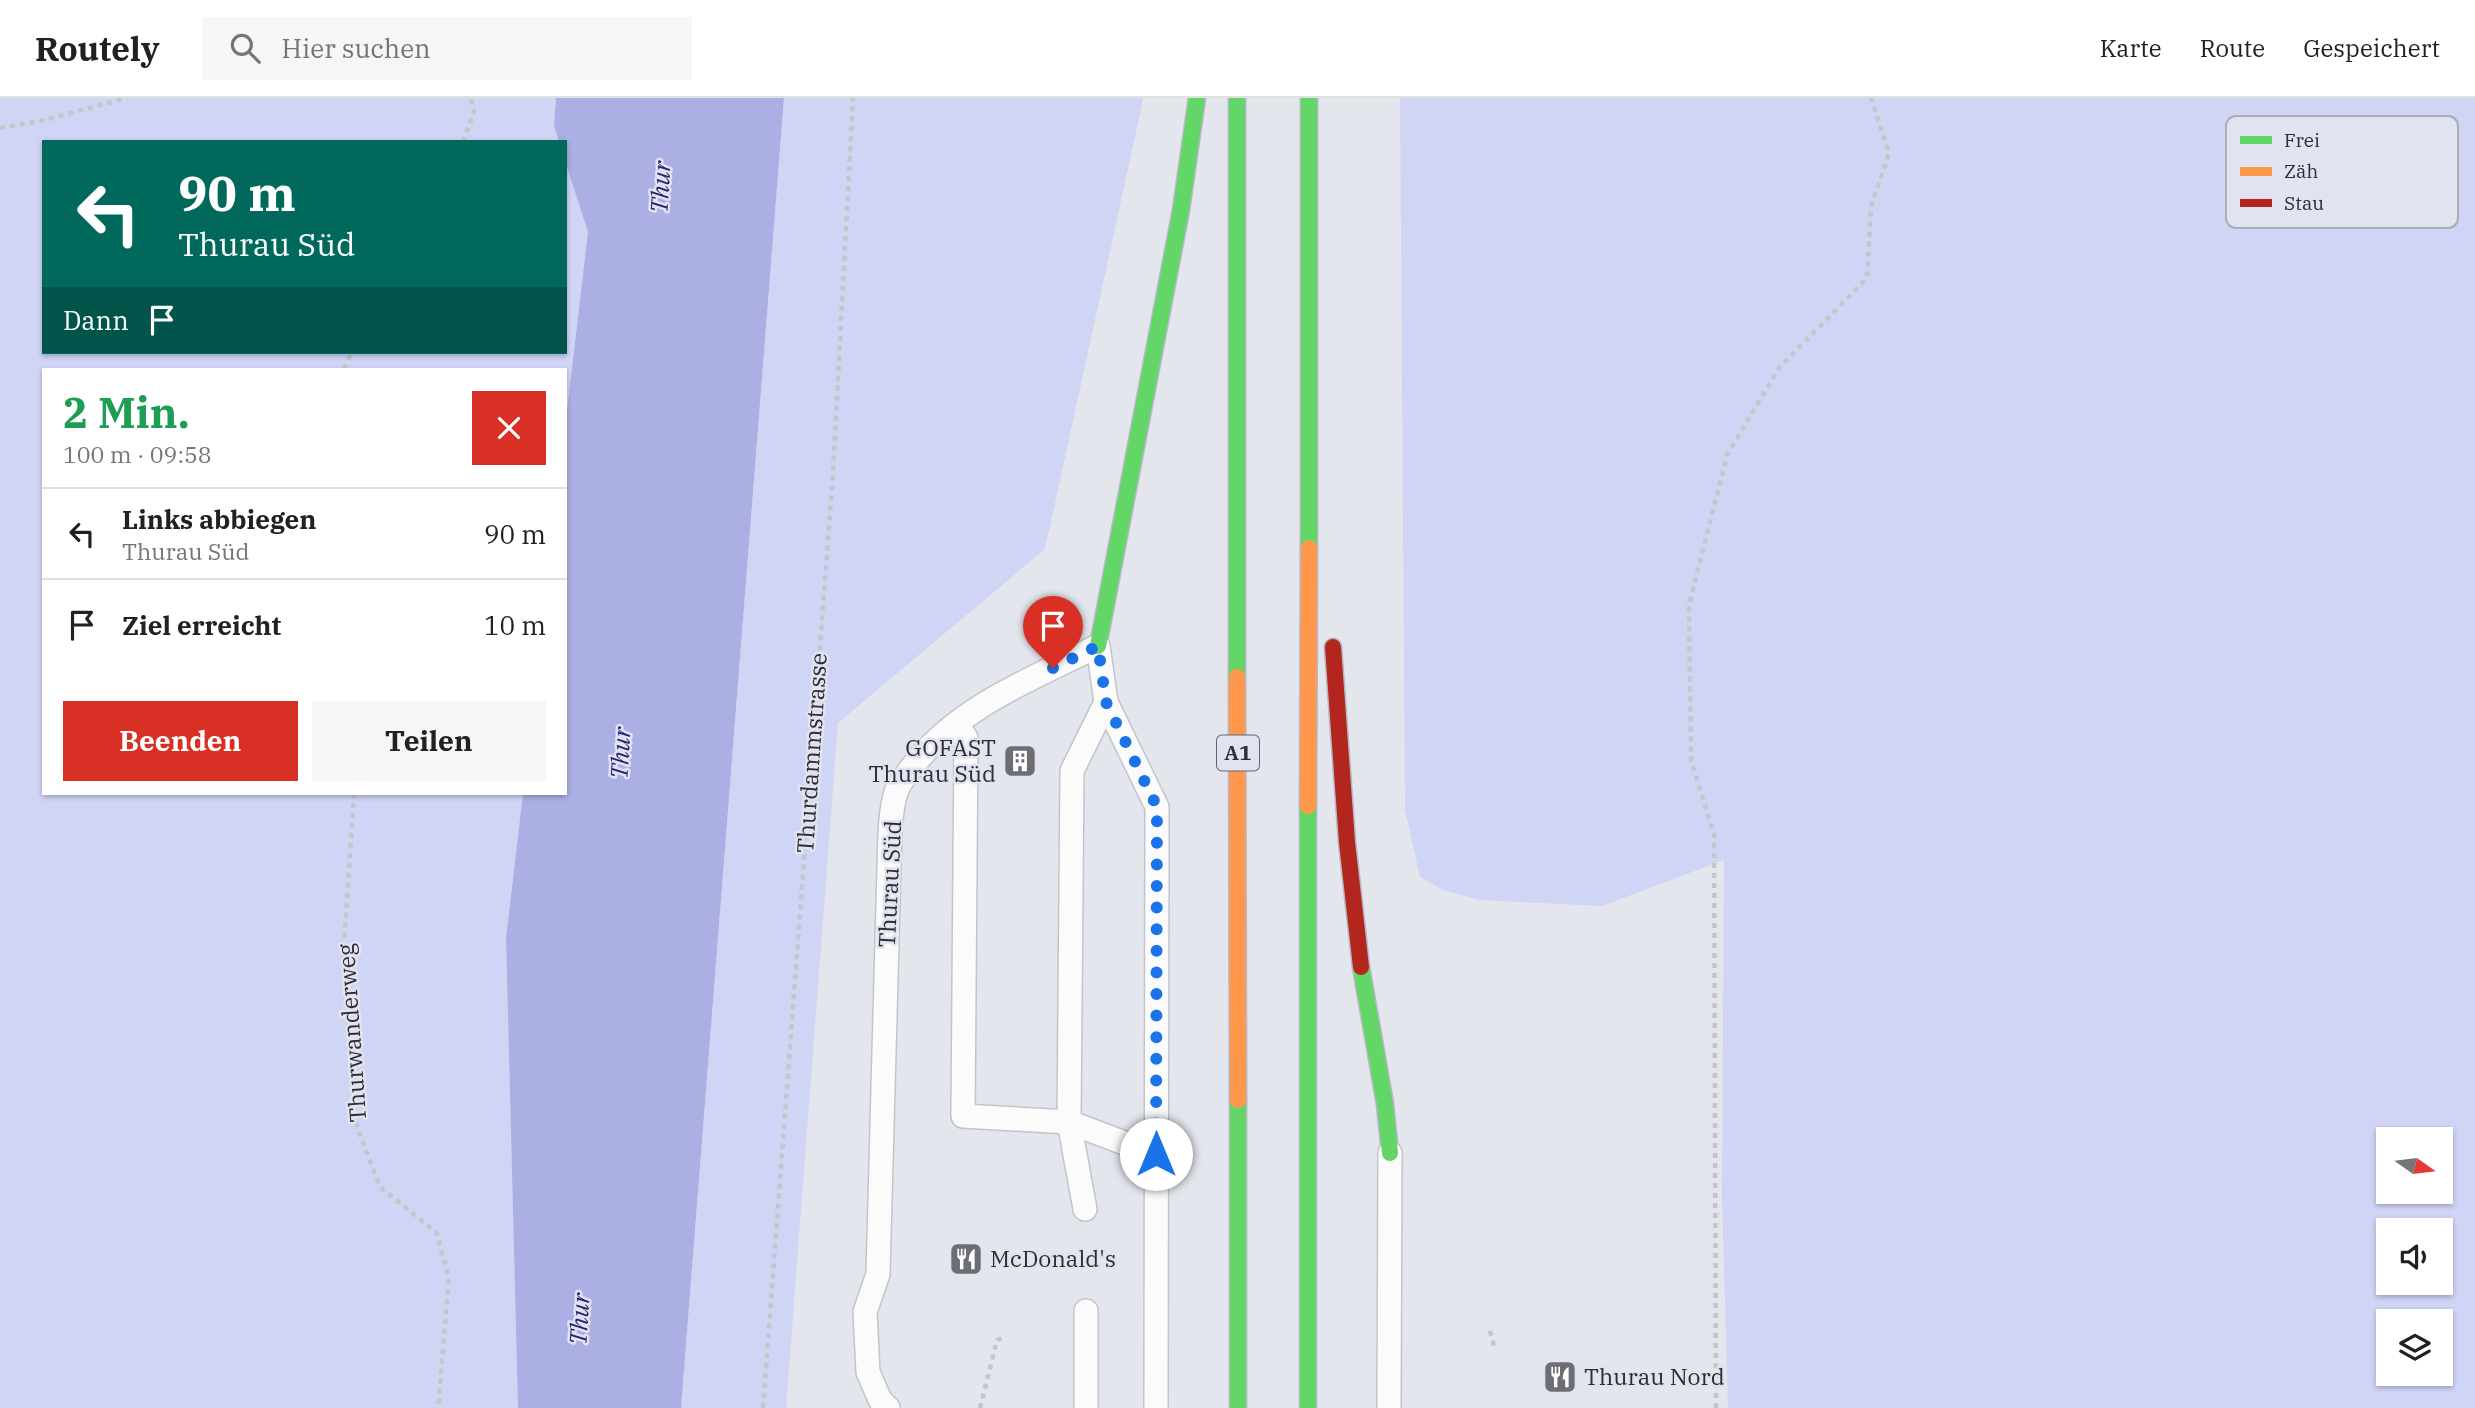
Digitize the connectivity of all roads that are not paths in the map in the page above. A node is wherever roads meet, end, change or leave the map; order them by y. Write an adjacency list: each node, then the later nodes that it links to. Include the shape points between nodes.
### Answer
1 (1197, 98): 7 (highway, via 1181,210)
2 (1237, 98): 18 (highway, A1)
3 (1309, 98): 4 (highway)
4 (1310, 317): 5 (highway); 19 (highway)
5 (1325, 535)
6 (1331, 630): 11 (highway, via 1350,877)
7 (1098, 646): 8 (lane); 9 (lane, Thurau Süd, via 1008,690)
8 (1106, 702): 10 (lane, via 1072,771); 12 (lane, via 1157,807)
9 (957, 724): 10 (lane, via 966,738 963,1116); 15 (lane, Thurau Süd, via 929,748 896,790 890,830 877,1274 865,1312 867,1371)
10 (1069, 1122): 12 (lane); 13 (lane)
11 (1390, 1153): 20 (lane)
12 (1156, 1154): 17 (lane)
13 (1085, 1209)
14 (1086, 1311): 16 (lane)
15 (888, 1408)
16 (1086, 1408)
17 (1156, 1408)
18 (1238, 1408)
19 (1308, 1408)
20 (1389, 1408)

